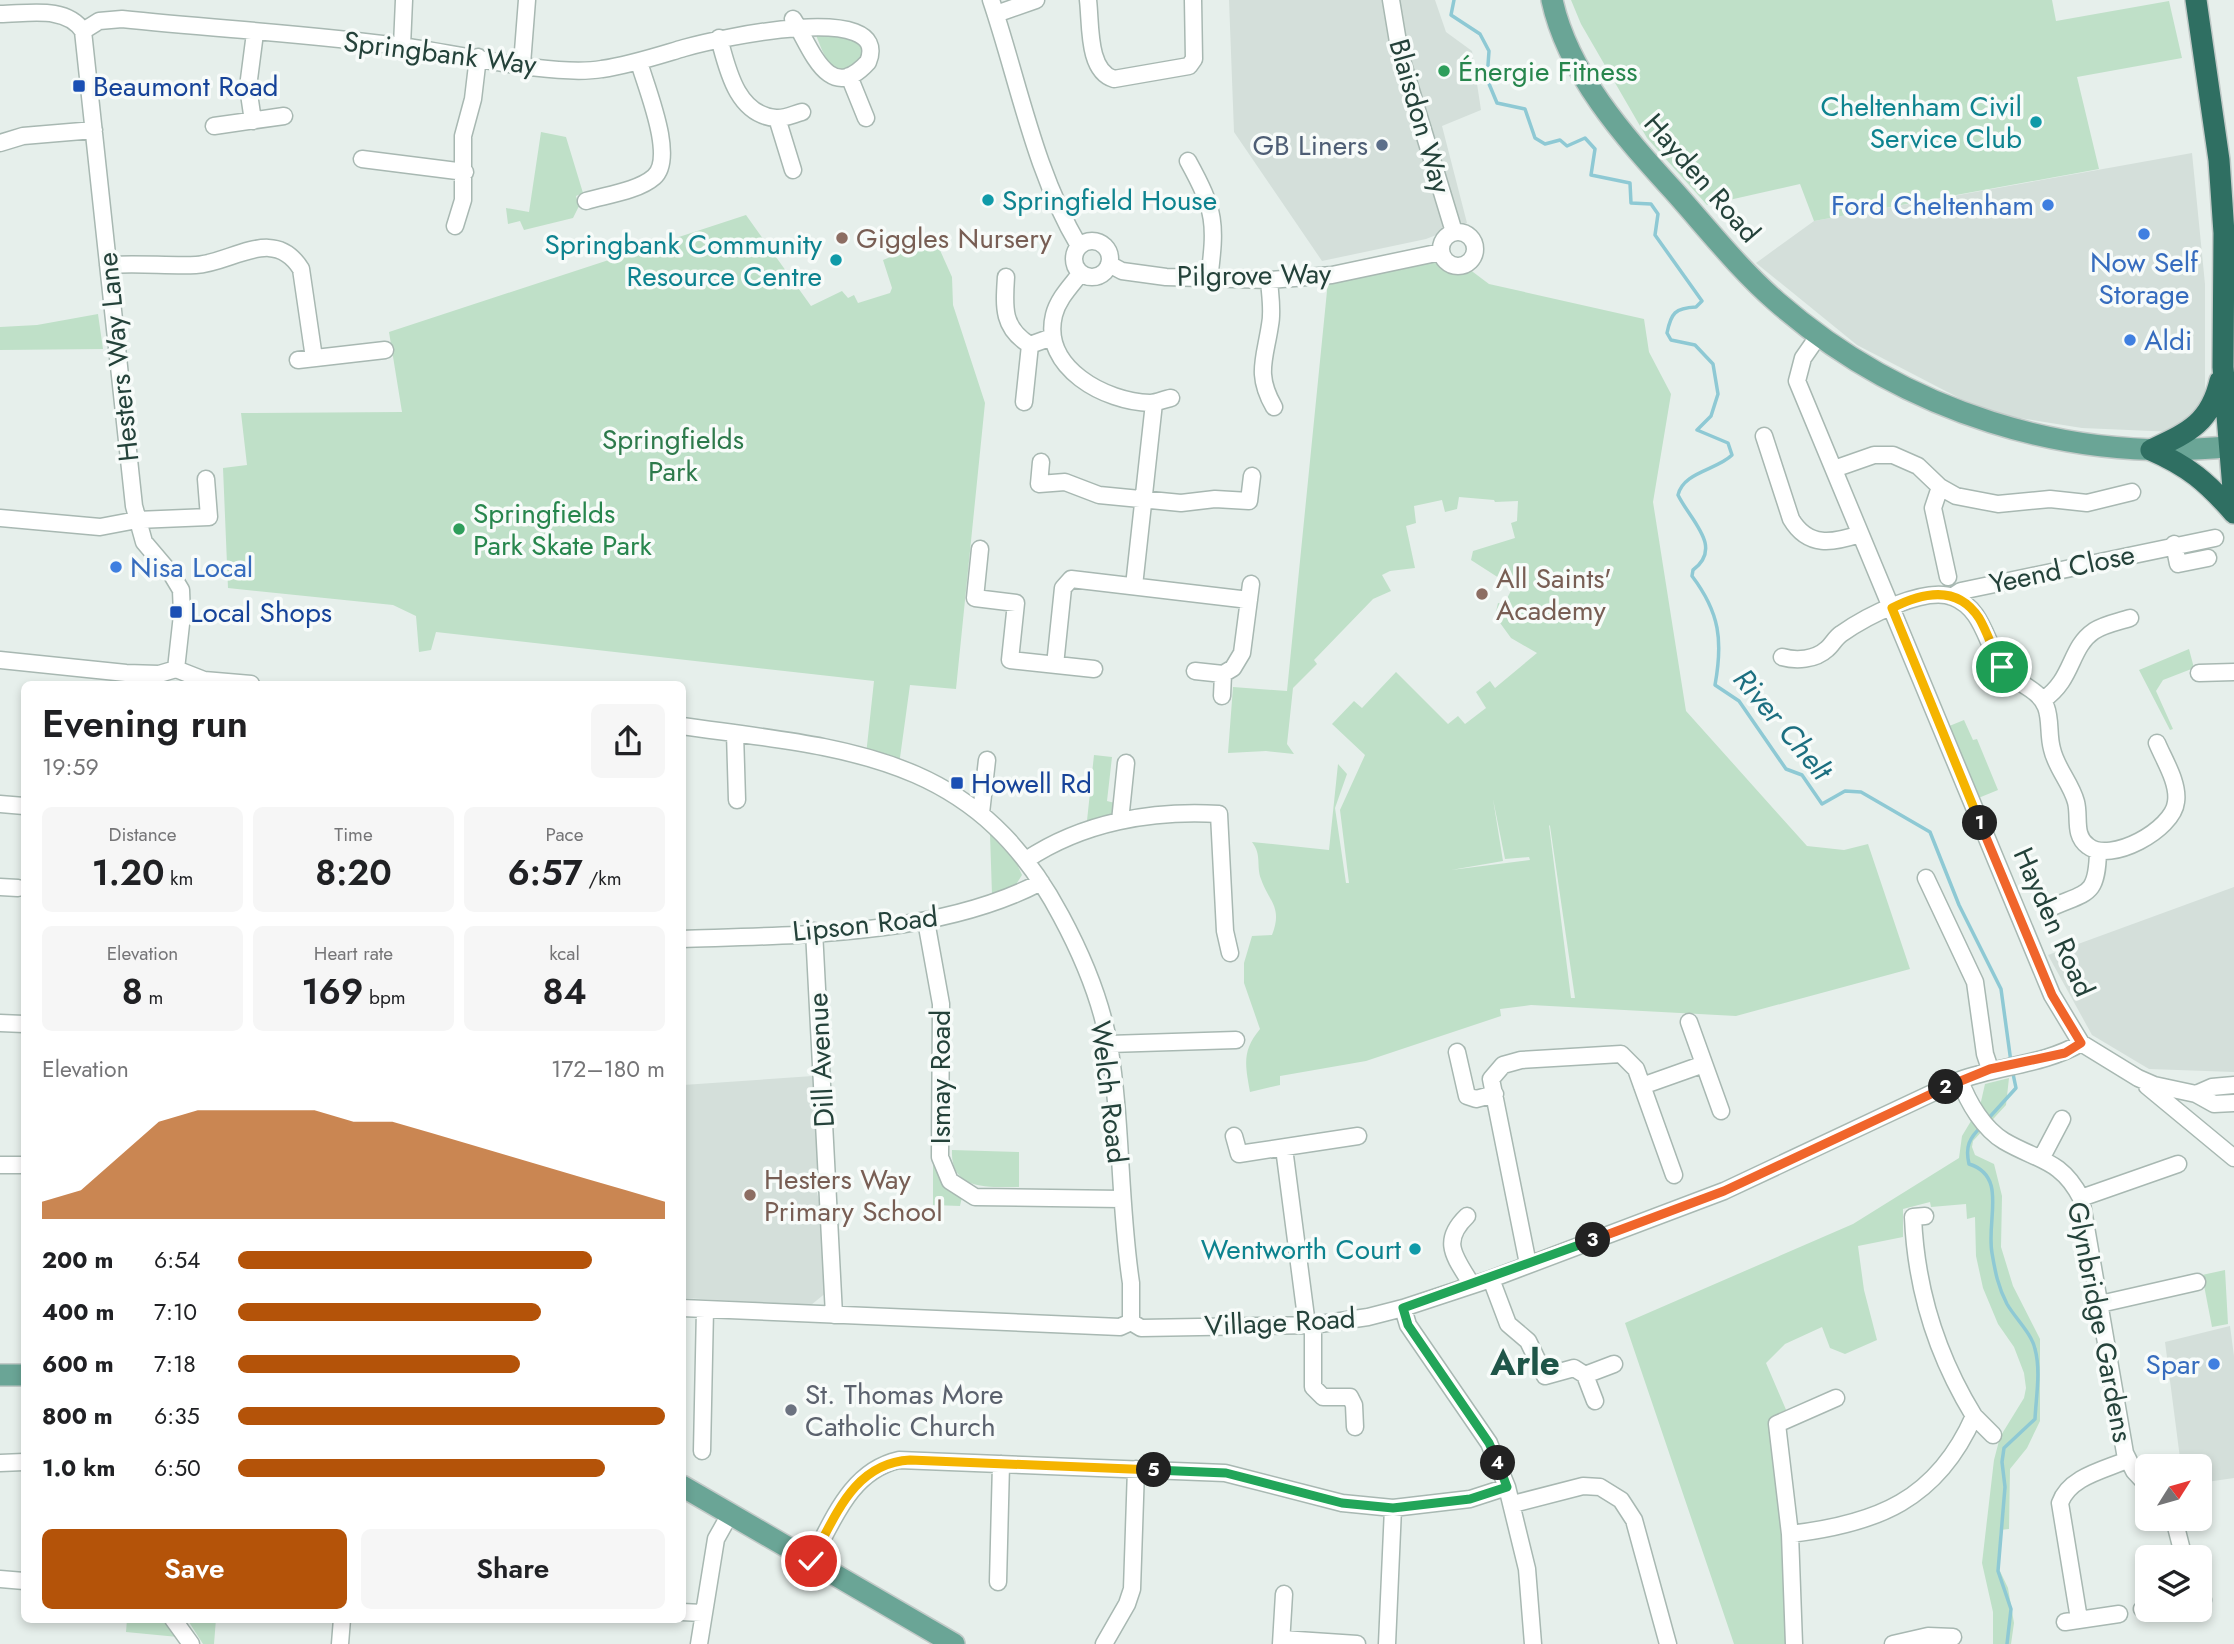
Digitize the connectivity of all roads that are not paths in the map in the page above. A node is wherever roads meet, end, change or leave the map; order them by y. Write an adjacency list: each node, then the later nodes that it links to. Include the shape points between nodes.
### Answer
1 (18, 0): 12 (street)
2 (404, 0): 17 (street)
3 (527, 0): 20 (street)
4 (1036, 0): 10 (street)
5 (1088, 0): 6 (street, via 1096,64 1114,79 1189,66 1194,59)
6 (1194, 0)
7 (1391, 0): 36 (street, Blaisdon Way, via 1400,54)
8 (1552, 0): 47 (main road, Hayden Road, via 1557,22 1590,88 1650,164 1776,302)
9 (2196, 0): 37 (highway, via 2210,80)
10 (993, 7): 38 (street, via 1043,167 1059,211)
11 (0, 14): 12 (street)
12 (28, 14): 14 (street, via 63,15)
13 (793, 19): 16 (street, Springbank Way); 21 (street, via 819,68 838,77); 21 (street, Springbank Way, via 832,16 863,26 871,51 867,62)
14 (83, 31): 15 (street, Springbank Way, via 99,21 122,19); 28 (street, Hesters Way Lane)
15 (255, 33): 17 (street, Springbank Way); 26 (street, via 248,87)
16 (719, 38): 19 (street, Springbank Way); 24 (street, via 738,94)
17 (402, 46): 18 (street, Springbank Way)
18 (478, 57): 20 (street, Springbank Way); 33 (street, via 463,136)
19 (639, 62): 20 (street, Springbank Way, via 599,70); 34 (street, via 663,149 661,167 647,181)
20 (522, 64)
21 (849, 76): 25 (street)
22 (802, 112): 24 (street)
23 (284, 116): 26 (street)
24 (777, 118): 32 (street)
25 (866, 118)
26 (253, 121): 27 (street)
27 (214, 126)
28 (94, 130): 29 (street, via 23,136); 41 (street, Hesters Way Lane)
29 (0, 143)
30 (362, 159): 33 (street)
31 (1188, 161): 45 (street, via 1213,215)
32 (793, 170)
33 (465, 172): 35 (street)
34 (586, 201)
35 (456, 226)
36 (1454, 232): 39 (street, via 1441,243); 39 (street, via 1473,239 1473,259 1456,267 1448,264)
37 (2224, 233): 44 (highway); 51 (highway)
38 (1079, 246): 40 (street, via 1098,242 1108,251); 42 (street, via 1073,260)
39 (1441, 252): 46 (street, Pilgrove Way, via 1332,275)
40 (1110, 264): 42 (street, via 1097,277); 45 (street, Pilgrove Way, via 1122,271)
41 (108, 265): 50 (street, via 196,265 273,247 301,268 306,359); 69 (street, Hesters Way Lane)
42 (1080, 274): 48 (street, via 1058,305)
43 (1006, 277): 49 (street, via 1005,318 1019,339)
44 (2234, 279)
45 (1209, 280): 46 (street, Pilgrove Way)
46 (1269, 280): 55 (street, via 1271,325 1262,363)
47 (1819, 335): 58 (main road, Hayden Road, via 1901,385 1983,420 2085,445); 60 (street, Hayden Road, via 1802,358 1797,381)
48 (1052, 337): 49 (street); 54 (street, via 1068,365 1091,387 1111,396)
49 (1030, 345): 53 (street)
50 (385, 350)
51 (2223, 367): 57 (highway); 58 (highway, via 2216,398 2203,418 2191,431)
52 (1171, 398): 54 (street)
53 (1024, 401)
54 (1154, 403): 65 (street)
55 (1274, 407)
56 (1763, 436): 70 (street, via 1798,530 1828,543)
57 (2232, 444): 58 (main road, Hayden Road); 66 (highway)
58 (2151, 450): 67 (highway, via 2185,465)
59 (1041, 462): 65 (street, via 1039,484 1065,482 1099,495)
60 (1834, 469): 63 (street, via 1874,454 1893,455 1918,466); 70 (street, Hayden Road)
61 (1252, 476): 65 (street, via 1253,506 1214,499 1181,503)
62 (206, 479): 69 (street, via 209,517)
63 (1940, 487): 64 (street, via 1965,499 1998,504 2050,499 2087,503); 75 (street, via 1933,508)
64 (2133, 492)
65 (1144, 498): 76 (street)
66 (2234, 501)
67 (2234, 513)
68 (0, 519): 69 (street, via 100,527)
69 (137, 520): 83 (street, Hesters Way Lane, via 144,542 181,590)
70 (1860, 534): 78 (street, Hayden Road)
71 (2215, 538): 72 (street, Yeend Close)
72 (2174, 544): 74 (street, Yeend Close, via 2178,564); 77 (street, Yeend Close, via 1961,591)
73 (980, 549): 82 (street, via 975,598 1016,603 1010,660)
74 (2208, 558)
75 (1948, 577)
76 (1134, 586): 82 (street, via 1074,579 1066,583); 88 (street, via 1250,592 1242,653)
77 (1952, 597): 78 (street, Yeend Close, via 1935,593); 92 (street, via 1975,612 2009,674)
78 (1892, 608): 80 (street, Yeend Close, via 1840,635 1820,654 1803,659); 118 (street, Hayden Road, via 2052,995)
79 (2130, 618): 92 (street, via 2091,633 2060,687)
80 (1782, 657)
81 (0, 660): 89 (street)
82 (1055, 665): 84 (street)
83 (176, 669): 89 (street); 90 (street)
84 (1094, 669)
85 (1195, 671): 88 (street)
86 (2199, 673): 87 (street)
87 (2234, 673)
88 (1223, 674): 91 (street)
89 (126, 678)
90 (216, 681)
91 (1222, 696)
92 (2043, 699): 103 (street, via 2052,752 2076,801 2078,832 2084,843)
93 (686, 727): 94 (street, Welch Road)
94 (735, 733): 98 (street); 101 (street, Welch Road, via 888,762 942,786)
95 (2157, 743): 103 (street, via 2175,786 2177,802 2172,817 2154,834)
96 (987, 760): 101 (street)
97 (1126, 763): 102 (street)
98 (737, 800)
99 (0, 804): 100 (street)
100 (21, 806)
101 (981, 813): 104 (street, Welch Road)
102 (1120, 821): 104 (street, via 1065,838); 113 (street, via 1168,813 1219,814)
103 (2098, 851): 109 (street, via 2093,887)
104 (1026, 860): 106 (street, Welch Road)
105 (1926, 878): 122 (street, via 1971,971 1980,1002 1985,1054)
106 (1041, 882): 110 (street, Lipson Road, via 984,906); 119 (street, Welch Road, via 1084,964)
107 (0, 887): 108 (street)
108 (18, 888)
109 (2048, 909)
110 (926, 921): 111 (street, Lipson Road); 143 (street, Ismay Road, via 941,1004 940,1157 950,1181 975,1197)
111 (814, 931): 112 (street, Lipson Road); 154 (street, Dill Avenue)
112 (686, 939)
113 (1230, 953)
114 (1689, 1022): 121 (street)
115 (0, 1023): 116 (street)
116 (21, 1024)
117 (1236, 1040): 119 (street)
118 (2081, 1043): 122 (street, Village Road, via 2065,1053); 123 (street, Hayden Road)
119 (1109, 1044): 143 (street, Welch Road)
120 (1457, 1052): 127 (street, via 1466,1096 1476,1099)
121 (1704, 1065): 126 (street); 130 (street)
122 (1995, 1068): 124 (street, Village Road)
123 (2138, 1078): 128 (street, Hayden Road); 132 (street, Hayden Road)
124 (1960, 1080): 136 (street, Glynbridge Gardens, via 1977,1114 1995,1134); 146 (street, Village Road, via 1724,1191)
125 (2234, 1085): 128 (street, Hayden Road)
126 (1642, 1086): 127 (street, via 1634,1064 1621,1054 1509,1063 1491,1079); 141 (street)
127 (1495, 1094): 146 (street)
128 (2196, 1094): 129 (street, Hayden Road, via 2214,1104); 132 (street, via 2199,1119)
129 (2234, 1103)
130 (1721, 1111)
131 (2062, 1119): 136 (street)
132 (2207, 1135): 137 (street, Hayden Road)
133 (1234, 1136): 135 (street, via 1239,1154)
134 (1358, 1136): 135 (street)
135 (1283, 1147): 156 (street)
136 (2042, 1157): 142 (street, Glynbridge Gardens, via 2065,1174)
137 (2234, 1158)
138 (2178, 1164): 142 (street)
139 (0, 1165): 140 (street)
140 (21, 1165)
141 (1674, 1175)
142 (2081, 1198): 150 (street, Glynbridge Gardens)
143 (1121, 1199): 155 (street, Welch Road)
144 (1467, 1216): 149 (street, via 1453,1230 1450,1244)
145 (1925, 1216): 163 (street, via 1913,1217 1922,1295 1948,1369)
146 (1528, 1264): 147 (street, Village Road)
147 (1491, 1279): 149 (street, Village Road); 160 (street, via 1508,1324 1528,1341 1543,1375 1574,1368)
148 (2197, 1282): 150 (street)
149 (1472, 1285): 152 (street, Village Road)
150 (2100, 1304): 169 (street, Glynbridge Gardens)
151 (686, 1308): 153 (street, Village Road)
152 (1403, 1308): 156 (street, Village Road); 175 (street, via 1408,1325 1489,1443)
153 (705, 1309): 154 (street, Village Road); 168 (street)
154 (834, 1315): 155 (street, Village Road, via 1119,1327)
155 (1131, 1322): 156 (street, Village Road, via 1141,1328)
156 (1310, 1325): 165 (street, via 1313,1387 1323,1397 1352,1399)
157 (1614, 1364): 160 (street)
158 (0, 1375): 159 (main road)
159 (21, 1375)
160 (1585, 1375): 162 (street)
161 (1836, 1398): 164 (street)
162 (1595, 1401)
163 (1974, 1416): 167 (street); 180 (street, via 1943,1467 1899,1505 1849,1526)
164 (1777, 1424): 166 (street); 180 (street)
165 (1355, 1427)
166 (1762, 1431)
167 (1993, 1435)
168 (702, 1451)
169 (2127, 1460): 174 (street, Glynbridge Gardens); 188 (street, via 2076,1482 2060,1503 2072,1621)
170 (21, 1462): 171 (street)
171 (0, 1463)
172 (1001, 1464): 173 (street); 181 (street, via 910,1460 878,1467 853,1487); 184 (street)
173 (1136, 1469): 178 (street, via 1226,1473 1342,1503); 197 (street, via 1132,1589)
174 (2135, 1470)
175 (1507, 1487): 177 (street); 178 (street, via 1470,1499)
176 (686, 1488): 179 (main road)
177 (1513, 1504): 200 (street, via 1527,1569); 201 (street, via 1583,1486 1600,1488 1621,1500 1634,1520)
178 (1393, 1508): 199 (street)
179 (730, 1514): 181 (main road); 187 (street, via 716,1539)
180 (1790, 1534): 202 (street)
181 (811, 1561): 196 (main road)
182 (0, 1579): 183 (street)
183 (21, 1581)
184 (998, 1582)
185 (1284, 1594): 192 (street)
186 (686, 1612): 187 (street)
187 (702, 1613): 195 (street)
188 (2119, 1614)
189 (176, 1623): 193 (street)
190 (342, 1623): 194 (street)
191 (1954, 1637): 203 (street, via 1928,1636)
192 (1282, 1642): 198 (street)
193 (191, 1644)
194 (340, 1644)
195 (699, 1644)
196 (954, 1644)
197 (1104, 1644)
198 (1357, 1644)
199 (1387, 1644)
200 (1533, 1644)
201 (1668, 1644)
202 (1794, 1644)
203 (1893, 1644)

